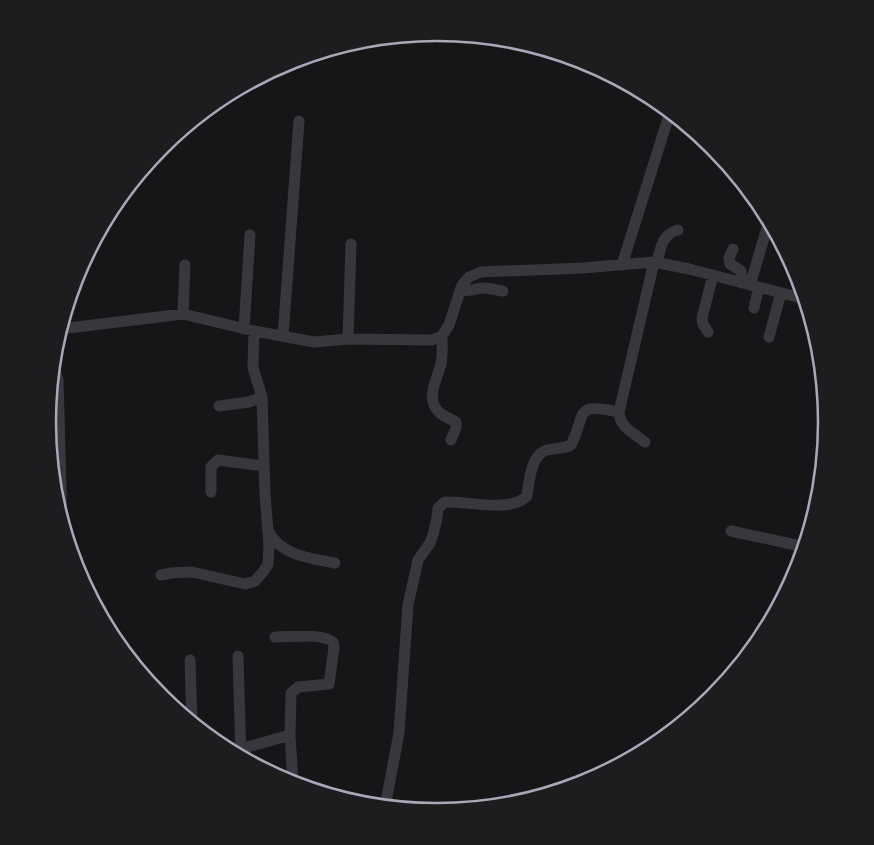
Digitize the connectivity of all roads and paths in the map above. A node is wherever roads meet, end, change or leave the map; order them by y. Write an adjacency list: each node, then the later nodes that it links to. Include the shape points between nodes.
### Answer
1 (668, 119): 10 (street)
2 (299, 121): 22 (street)
3 (678, 230): 8 (street, via 664,238)
4 (766, 231): 12 (street)
5 (250, 235): 20 (street)
6 (352, 244): 25 (street)
7 (733, 249): 12 (street, via 730,264 741,271)
8 (656, 263): 10 (street); 11 (street); 29 (street)
9 (185, 265): 18 (street)
10 (622, 265): 13 (street, via 481,272 469,277)
11 (713, 275): 12 (street); 21 (street, via 702,318)
12 (750, 285): 15 (street); 17 (street)
13 (460, 290): 14 (street, via 491,288); 23 (street, via 449,325)
14 (503, 292)
15 (782, 293): 16 (street); 24 (street)
16 (797, 296)
17 (754, 308)
18 (183, 314): 19 (street); 20 (street)
19 (68, 328)
20 (249, 330): 22 (street); 27 (street, via 253,368)
21 (708, 332)
22 (283, 336): 25 (street, via 314,342)
23 (442, 336): 25 (street, via 432,340); 30 (street, via 440,365 431,396 438,412 456,422)
24 (769, 337)
25 (348, 338)
26 (58, 384): 33 (street)
27 (262, 397): 28 (street); 32 (street)
28 (219, 406)
29 (619, 412): 31 (street, via 621,422); 48 (street, via 588,408 582,414 571,446 540,453 523,500 488,505 445,502 438,508 430,543 418,560 408,605 399,733)
30 (451, 440)
31 (646, 442)
32 (264, 466): 34 (street, via 218,460 210,468); 35 (street)
33 (61, 484)
34 (211, 492)
35 (267, 529): 38 (street, via 272,538 288,551); 39 (street, via 268,564 255,581 245,584 192,572)
36 (731, 531): 37 (street)
37 (798, 545)
38 (334, 563)
39 (162, 575)
40 (275, 637): 44 (street, via 317,637 334,642 329,684 298,687 292,693)
41 (238, 656): 45 (street)
42 (190, 660): 43 (street)
43 (192, 714)
44 (290, 735): 46 (street); 47 (street)
45 (237, 747)
46 (243, 751)
47 (292, 776)
48 (386, 800)

